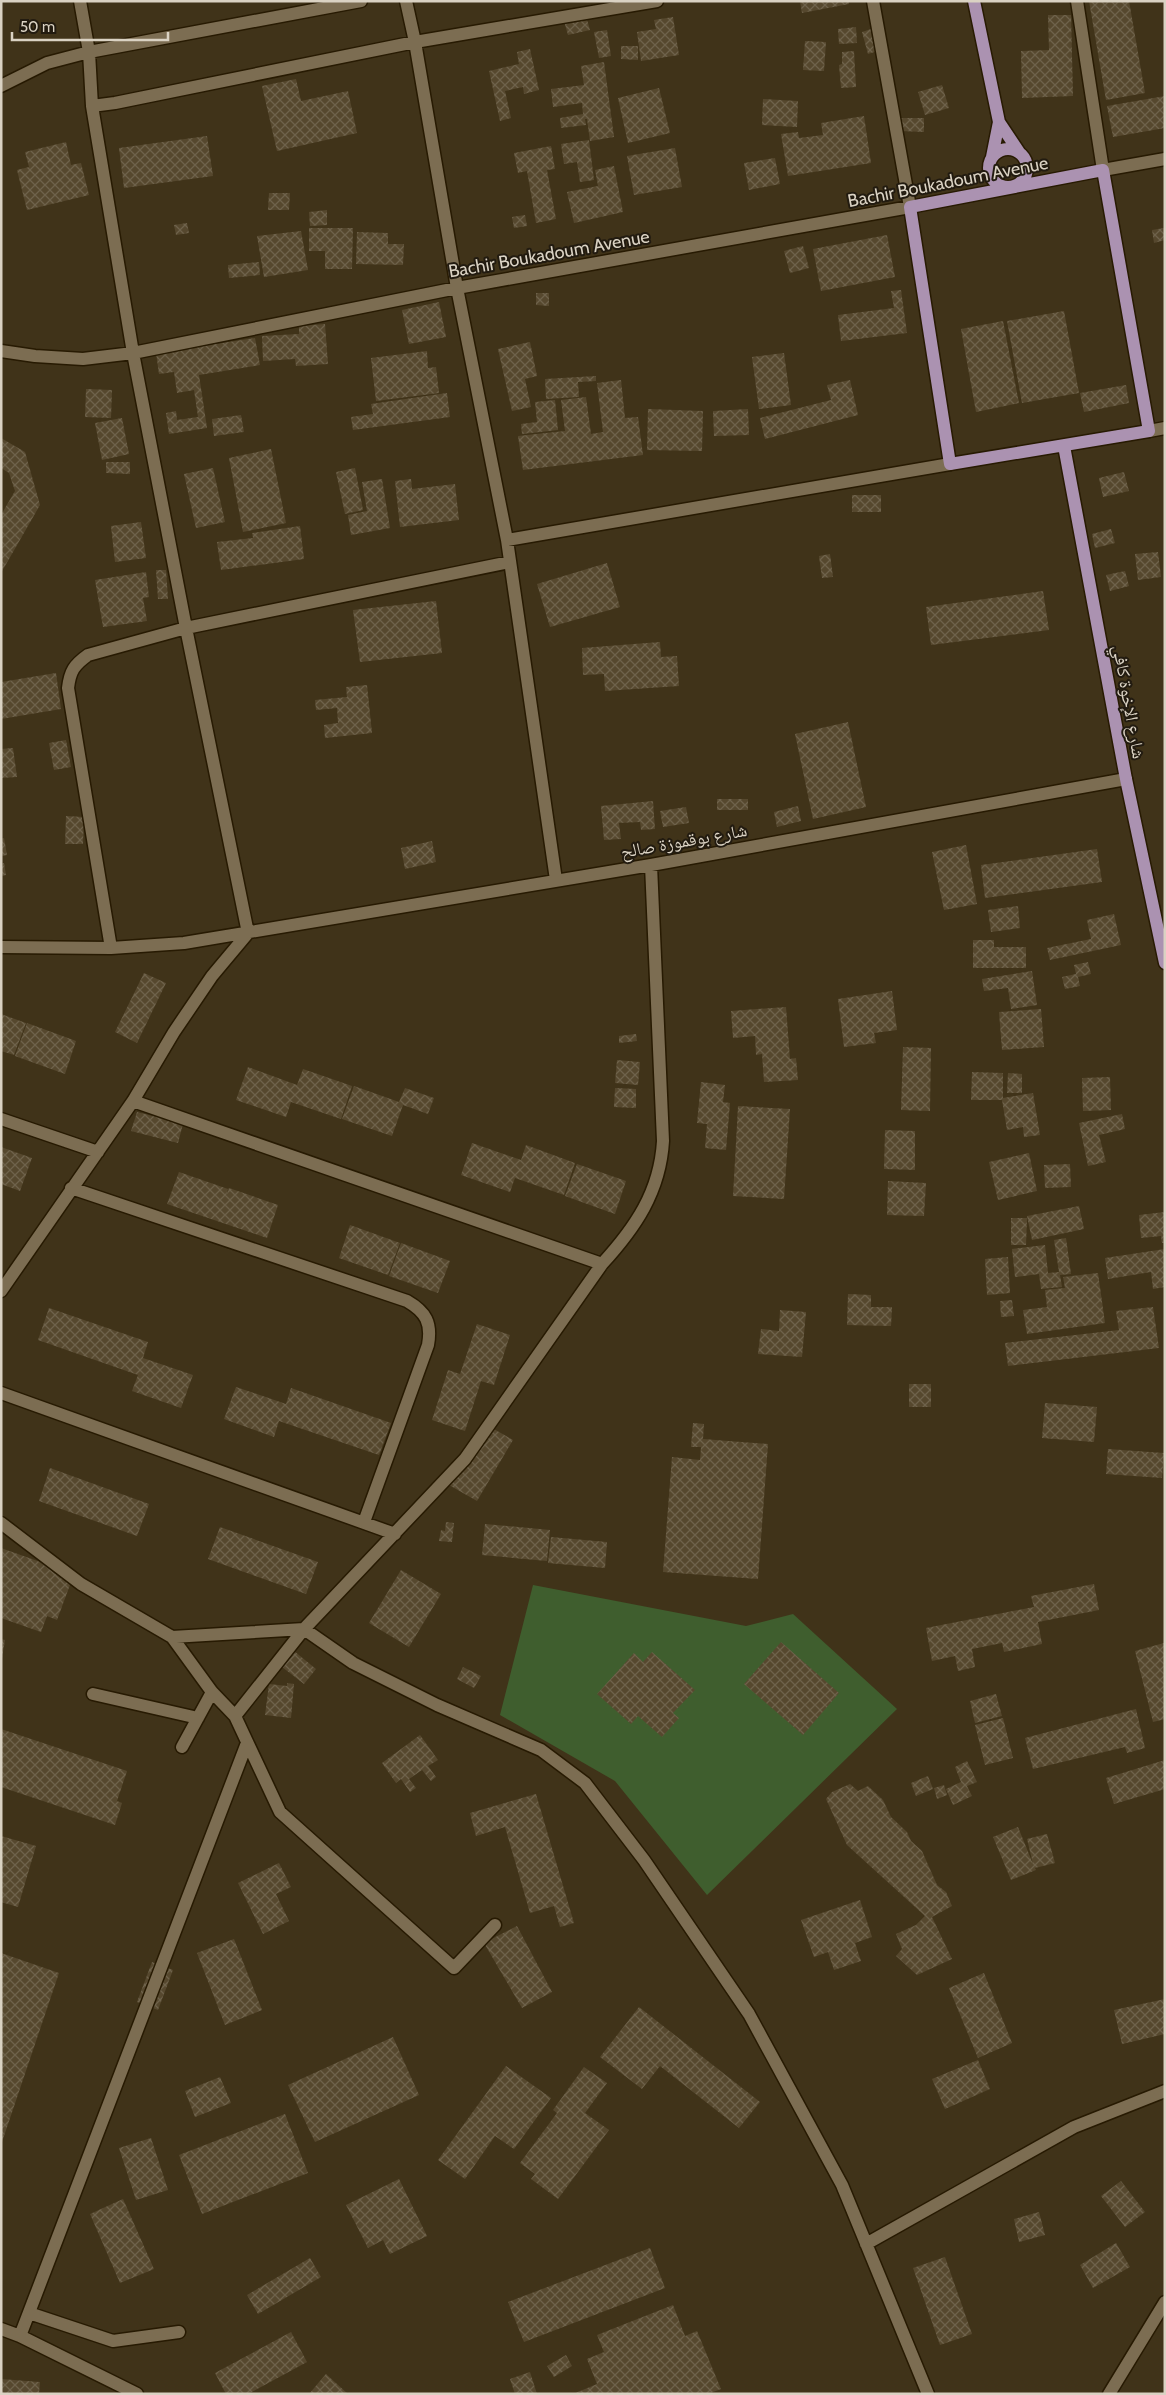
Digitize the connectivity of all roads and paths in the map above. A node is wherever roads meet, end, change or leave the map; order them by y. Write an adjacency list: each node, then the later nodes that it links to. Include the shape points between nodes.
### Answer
1 (80, 1): 9 (street)
2 (361, 1): 9 (street)
3 (406, 1): 8 (street)
4 (657, 1): 8 (street)
5 (873, 1): 22 (street)
6 (974, 1): 12 (main road)
7 (1077, 1): 17 (street)
8 (415, 42): 11 (street, via 115,104); 23 (street)
9 (89, 52): 10 (street, via 46,63); 11 (street)
10 (1, 86)
11 (92, 106): 25 (street)
12 (999, 122): 13 (main road); 14 (main road)
13 (1019, 152): 14 (main road, via 1008,148); 16 (main road)
14 (992, 157): 18 (main road)
15 (1165, 159): 17 (street)
16 (1027, 164): 19 (main road); 20 (main road, via 1026,177)
17 (1103, 170): 19 (main road, Bachir Boukadoum Avenue); 27 (main road)
18 (989, 172): 20 (main road, via 994,182); 21 (main road)
19 (1049, 181): 20 (main road, Bachir Boukadoum Avenue)
20 (1011, 187): 21 (main road, Bachir Boukadoum Avenue)
21 (974, 194): 22 (main road, Bachir Boukadoum Avenue)
22 (910, 207): 23 (street, Bachir Boukadoum Avenue); 29 (main road)
23 (457, 288): 25 (street, Bachir Boukadoum Avenue); 30 (street)
24 (1, 351): 25 (street, Bachir Boukadoum Avenue, via 84,359)
25 (133, 352): 32 (street)
26 (1165, 428): 27 (street)
27 (1149, 431): 28 (main road)
28 (1064, 446): 29 (main road); 33 (main road, شارع الإخوة كافي)
29 (950, 464): 30 (street)
30 (506, 540): 31 (street)
31 (510, 562): 32 (street); 35 (street)
32 (186, 628): 36 (street); 38 (street, via 88,655 76,663 70,674 68,688)
33 (1126, 778): 34 (street, شارع بوقموزة صالح); 39 (main road, شارع الإخوة كافي)
34 (650, 865): 35 (street, شارع بوقموزة صالح); 44 (street, via 662,1162 655,1188 627,1237)
35 (556, 880): 36 (street, شارع بوقموزة صالح)
36 (248, 933): 38 (street, شارع بوقموزة صالح, via 184,943); 40 (street, via 212,976)
37 (1, 947): 38 (street, شارع بوقموزة صالح)
38 (111, 948)
39 (1165, 963)
40 (133, 1101): 42 (street); 44 (street)
41 (1, 1119): 42 (street)
42 (98, 1152): 43 (street)
43 (71, 1188): 45 (street); 47 (street, via 420,1308 428,1318 428,1345)
44 (602, 1264): 49 (street, via 464,1459)
45 (1, 1291)
46 (1, 1393): 47 (street)
47 (364, 1522): 49 (street)
48 (1, 1523): 51 (street, via 81,1584)
49 (394, 1534): 50 (street)
50 (304, 1629): 51 (street); 54 (street); 60 (street, via 353,1663 437,1705 541,1750 585,1783 644,1860 749,2014 842,2185)
51 (172, 1637): 52 (street)
52 (212, 1692): 54 (street); 55 (street)
53 (93, 1694): 55 (street)
54 (235, 1716): 56 (street)
55 (198, 1718): 57 (street)
56 (247, 1743): 58 (street, via 280,1812 454,1968); 62 (street)
57 (182, 1747)
58 (495, 1925)
59 (1165, 2091): 60 (street, via 1074,2127)
60 (866, 2244): 67 (street)
61 (1165, 2302): 68 (street)
62 (29, 2313): 64 (street, via 113,2341); 65 (street)
63 (1, 2329): 65 (street)
64 (178, 2332)
65 (20, 2336): 66 (street)
66 (137, 2394)
67 (928, 2394)
68 (1109, 2394)

